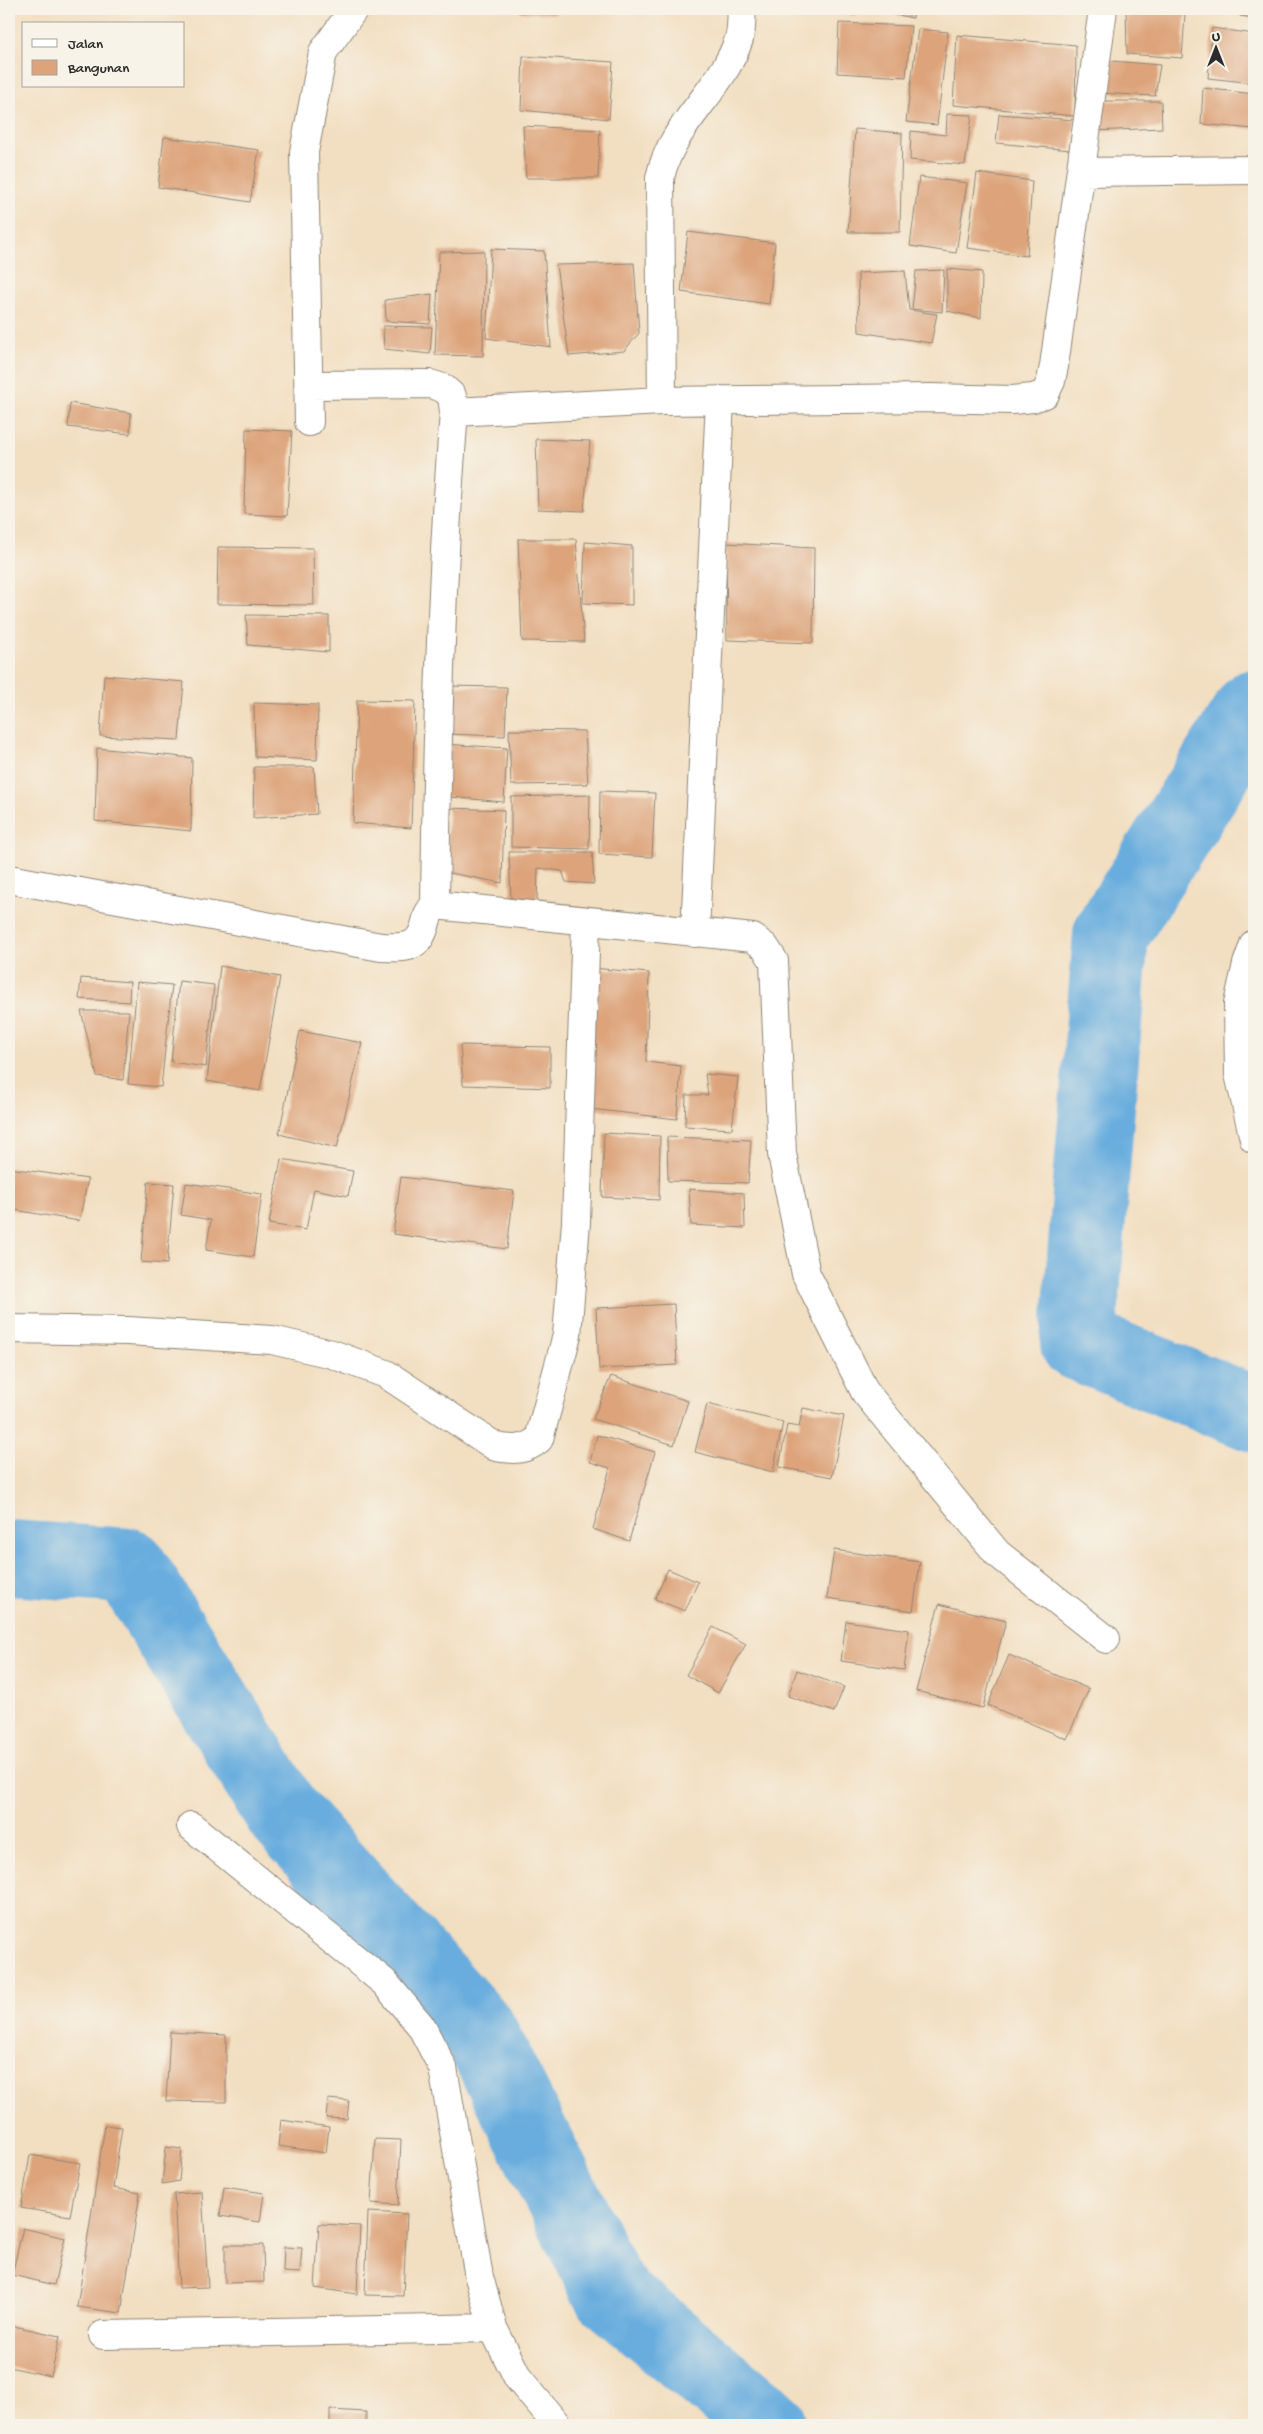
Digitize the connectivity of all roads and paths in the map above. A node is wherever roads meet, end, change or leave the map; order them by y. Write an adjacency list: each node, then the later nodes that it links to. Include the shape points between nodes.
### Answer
1 (354, 9): 6 (street, via 323,52 304,152)
2 (742, 9): 8 (street, via 739,38 726,68 690,117 663,164 660,178)
3 (1103, 9): 5 (street)
4 (1254, 170): 5 (street)
5 (1081, 172): 7 (street, via 1054,366 1045,394 1013,400)
6 (309, 384): 9 (street, via 430,384 443,388 452,396); 10 (street)
7 (720, 400): 8 (street); 14 (street)
8 (662, 401): 9 (street)
9 (454, 412): 12 (street, via 438,690)
10 (309, 422)
11 (9, 879): 12 (street, via 381,948 403,948 416,943 423,936 428,914)
12 (435, 905): 13 (street)
13 (586, 922): 14 (street); 17 (street, via 576,1222 567,1335 539,1439 530,1447 516,1450 496,1447 386,1374 332,1354 272,1340 128,1331)
14 (695, 933): 18 (street, via 753,938 765,947 774,961 782,1154 806,1274 865,1392 997,1553)
15 (1254, 944): 16 (street, via 1238,1004 1238,1074)
16 (1254, 1139)
17 (9, 1329)
18 (1106, 1639)
19 (191, 1826): 20 (street, via 384,1982 421,2026 443,2068 479,2278)
20 (493, 2328): 21 (street); 22 (street, via 518,2378)
21 (103, 2335)
22 (557, 2425)

